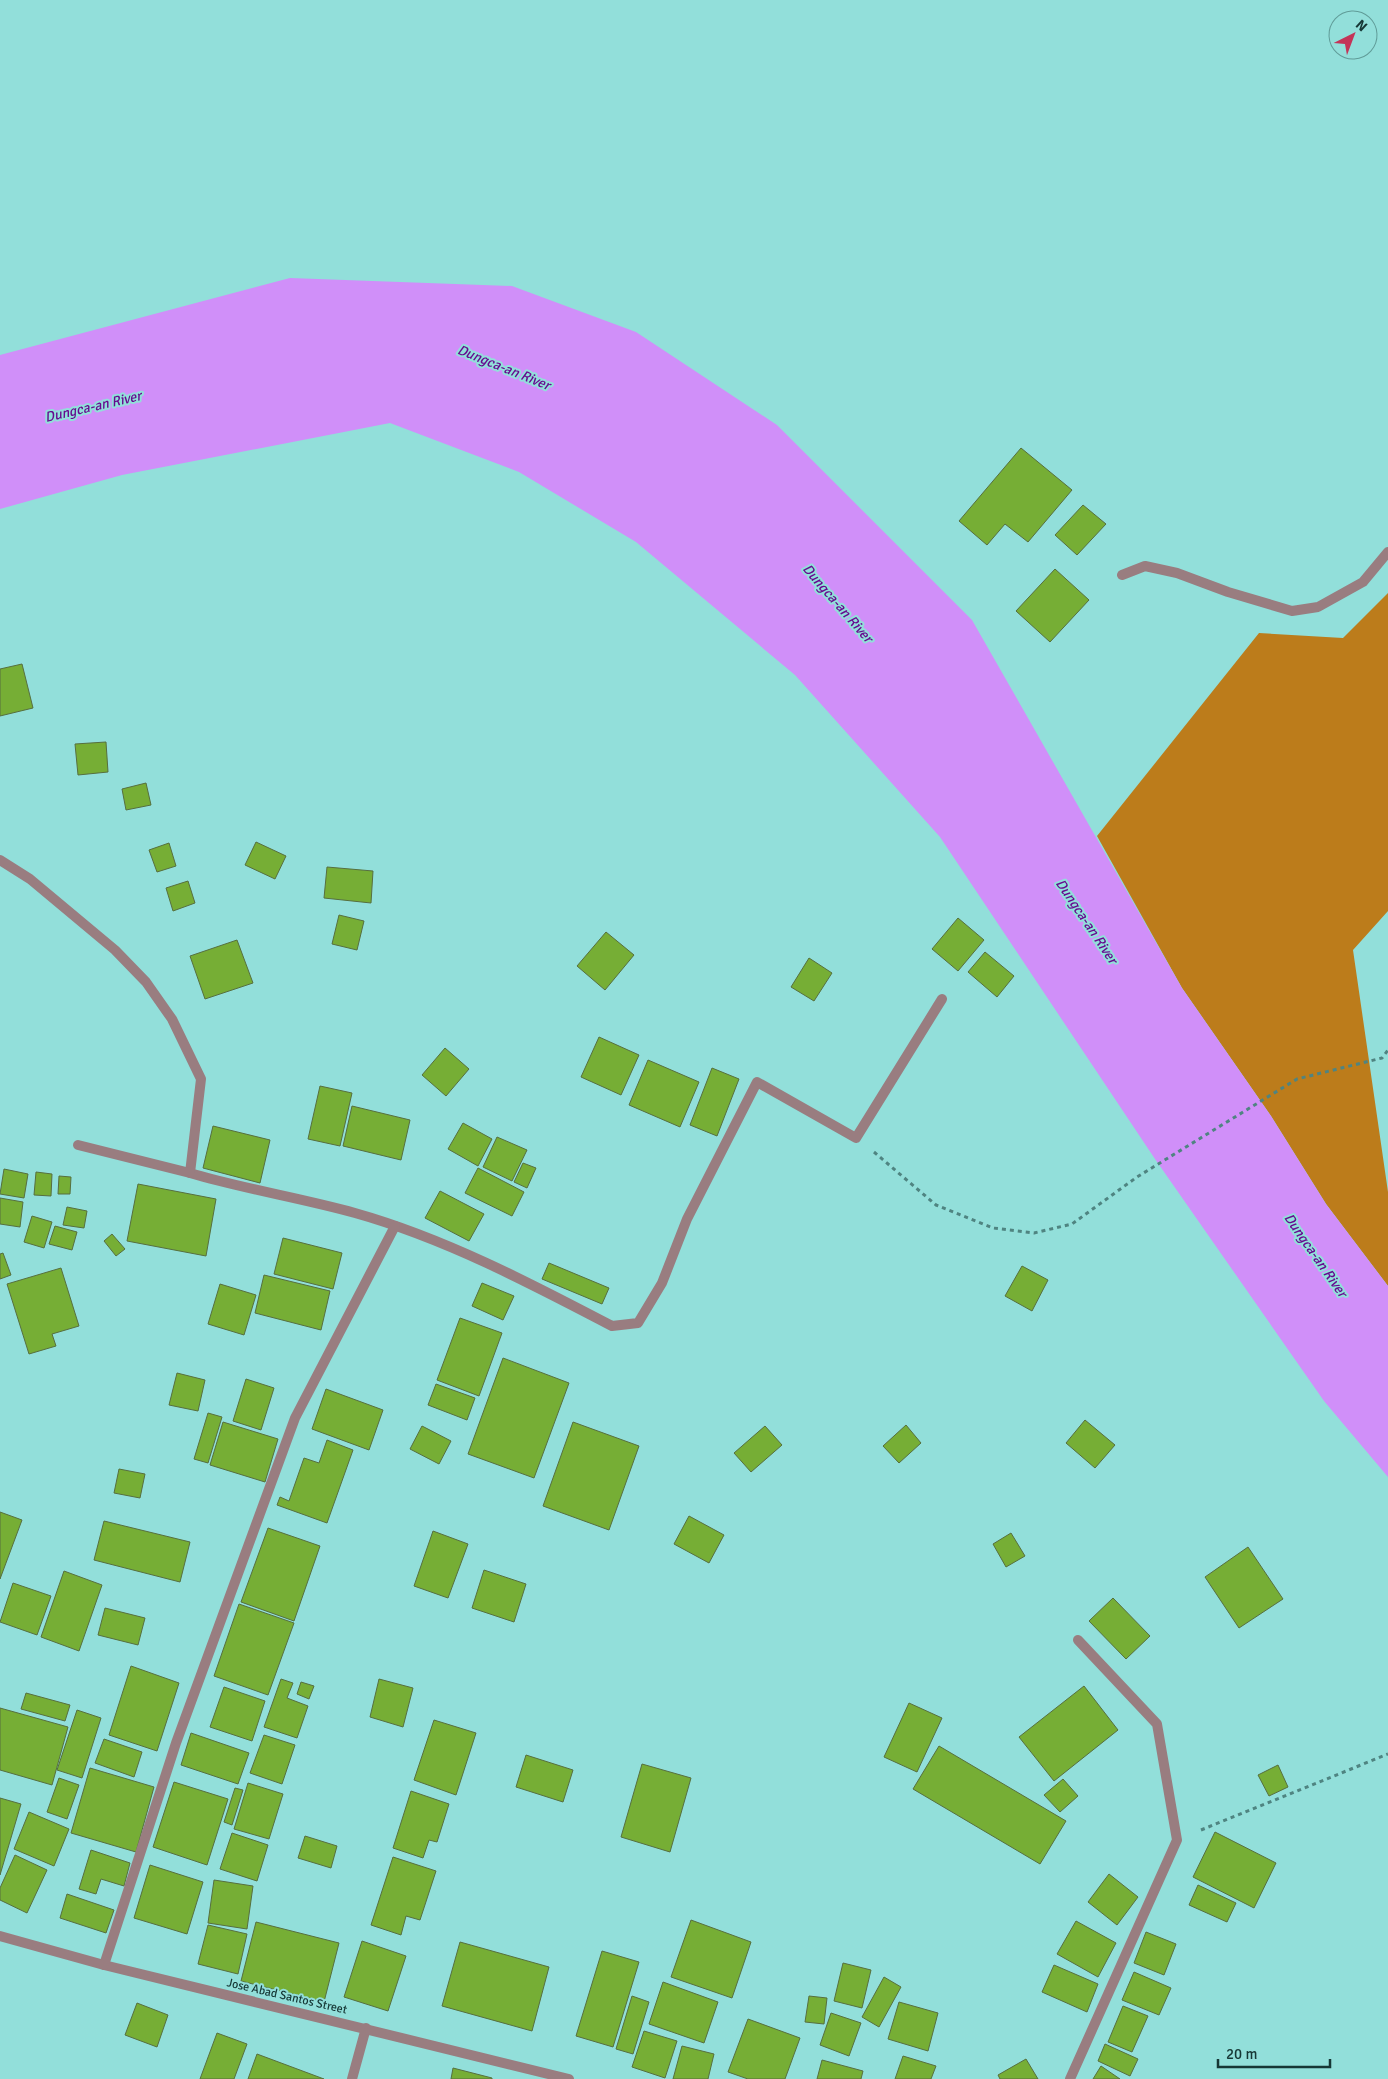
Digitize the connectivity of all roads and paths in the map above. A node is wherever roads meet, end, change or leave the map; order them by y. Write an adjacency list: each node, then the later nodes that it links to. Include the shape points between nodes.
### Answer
1 (1388, 552): 2 (street, via 1363,582 1318,607 1292,611 1177,573 1145,566)
2 (1122, 575)
3 (0, 860): 8 (street, via 30,879 115,950 146,982 172,1019 201,1079)
4 (942, 999): 6 (street)
5 (1388, 1050): 6 (path, via 1382,1058 1297,1079 1137,1177 1072,1224 1034,1233 992,1228 936,1205)
6 (856, 1138): 9 (street, via 757,1082 686,1219 662,1283 638,1323 612,1326 463,1253)
7 (78, 1145): 8 (street)
8 (190, 1173): 9 (street, via 347,1211)
9 (395, 1226): 14 (street, via 295,1418 176,1743)
10 (1078, 1640): 12 (street, via 1157,1724)
11 (1388, 1754): 12 (path)
12 (1177, 1840): 18 (street)
13 (0, 1936): 14 (street, Jose Abad Santos Street)
14 (104, 1965): 15 (street, Jose Abad Santos Street)
15 (366, 2028): 16 (street); 17 (street, Jose Abad Santos Street)
16 (352, 2079)
17 (569, 2079)
18 (1070, 2079)

